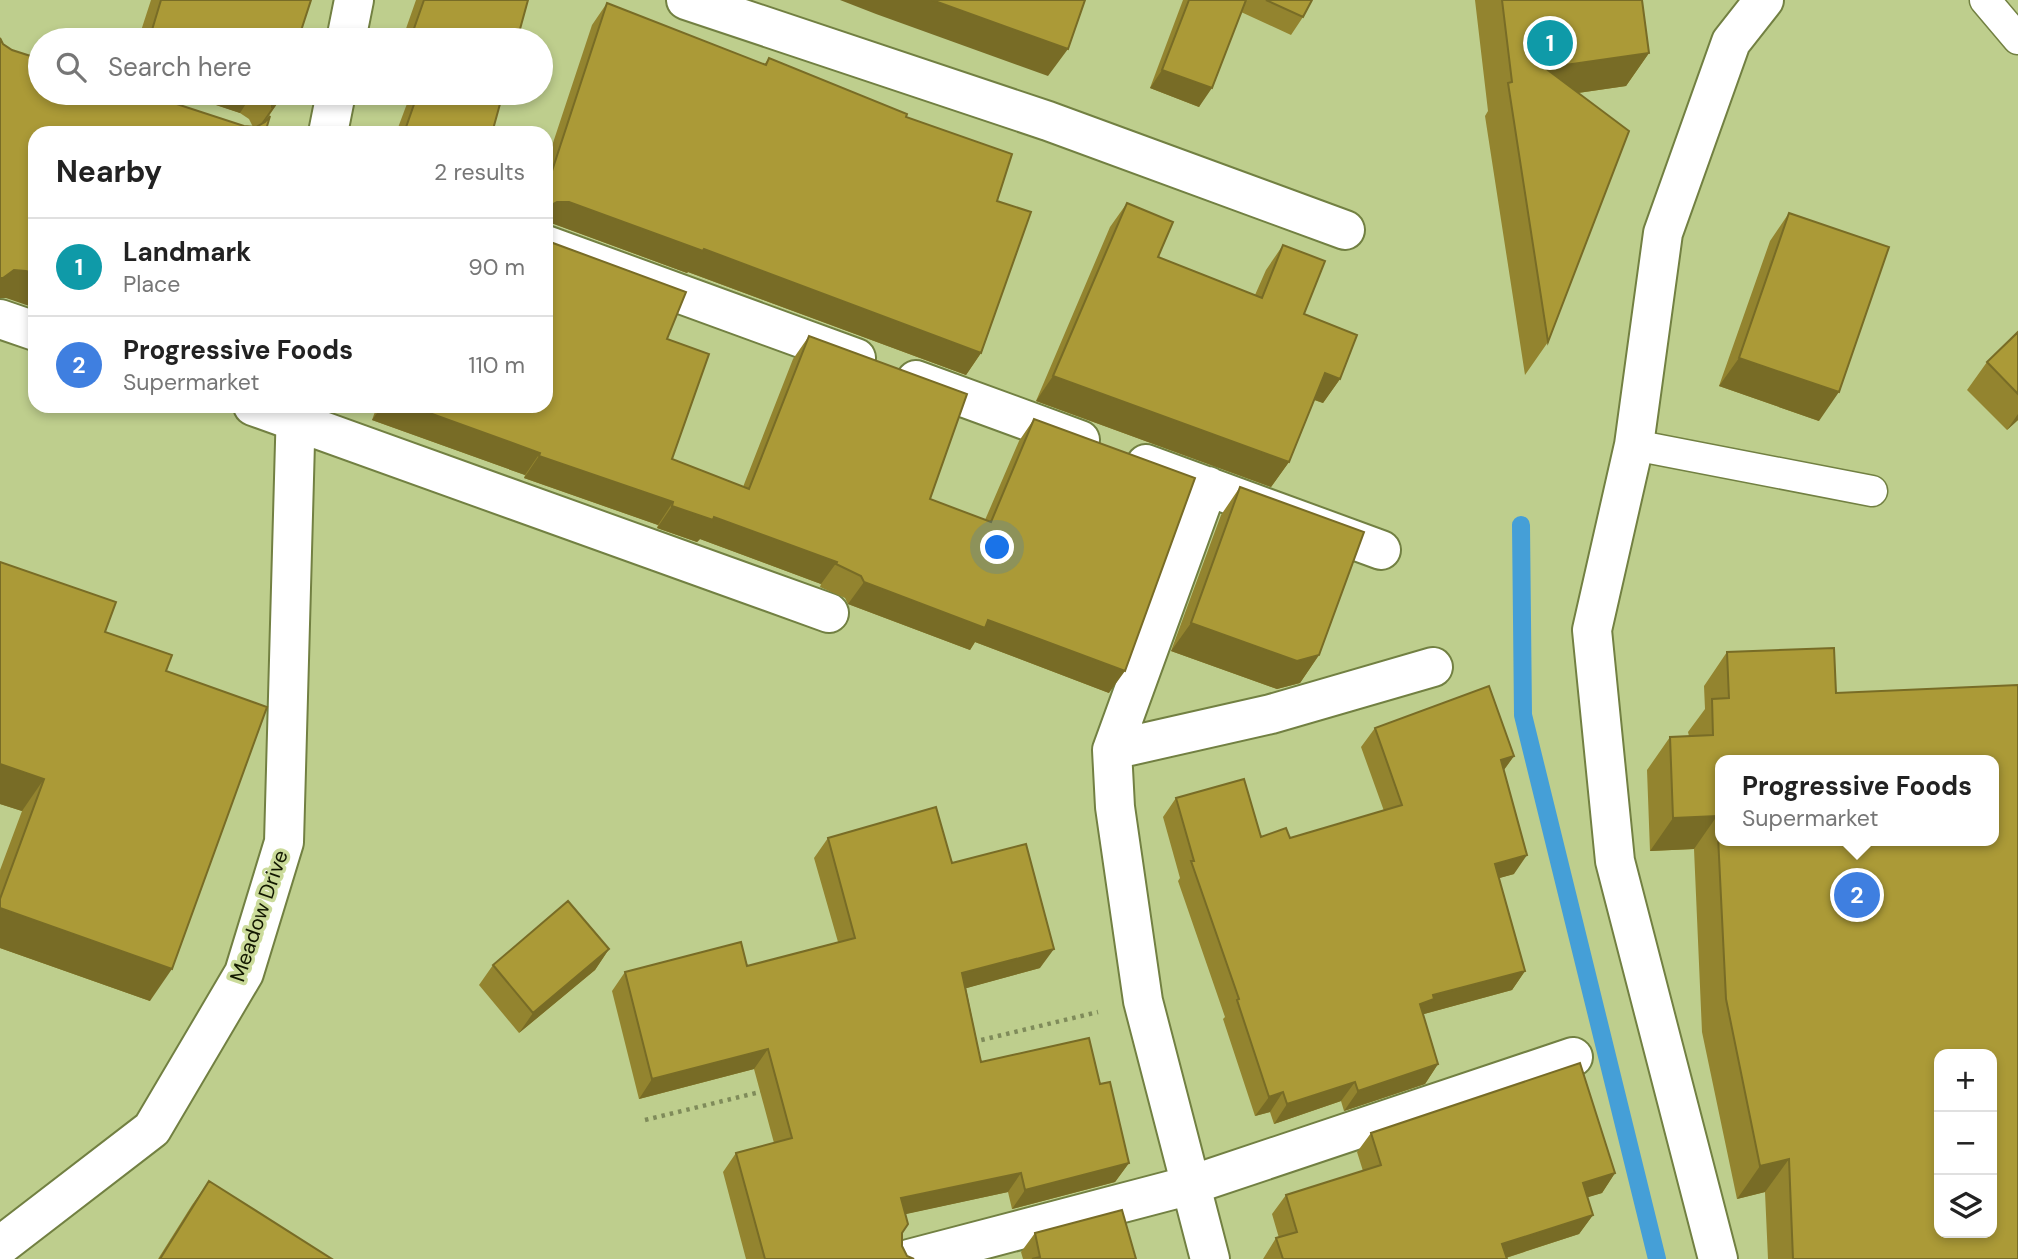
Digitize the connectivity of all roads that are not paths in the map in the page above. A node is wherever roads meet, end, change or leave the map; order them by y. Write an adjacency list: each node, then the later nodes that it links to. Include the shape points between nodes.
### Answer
1 (354, 0): 5 (street)
2 (686, 0): 9 (street, via 1048,121)
3 (1764, 0): 14 (street, via 1731,42 1663,233)
4 (1985, 0): 6 (lane)
5 (348, 28)
6 (2018, 39)
7 (334, 105): 8 (street)
8 (329, 126)
9 (1345, 230)
10 (553, 248): 15 (street)
11 (0, 319): 12 (street)
12 (28, 329)
13 (295, 413): 18 (street); 23 (street, Meadow Drive, via 284,842 244,973 152,1129)
14 (1634, 445): 16 (lane); 26 (street, via 1592,629 1615,860)
15 (1208, 486): 17 (street); 20 (street)
16 (1872, 491)
17 (1381, 550)
18 (829, 613)
19 (1433, 667): 20 (street, via 1272,714)
20 (1112, 750): 22 (street, via 1115,807 1143,1002)
21 (1573, 1057): 22 (street)
22 (1191, 1185): 24 (street); 25 (street)
23 (0, 1246)
24 (909, 1259)
25 (1210, 1259)
26 (1718, 1259)

